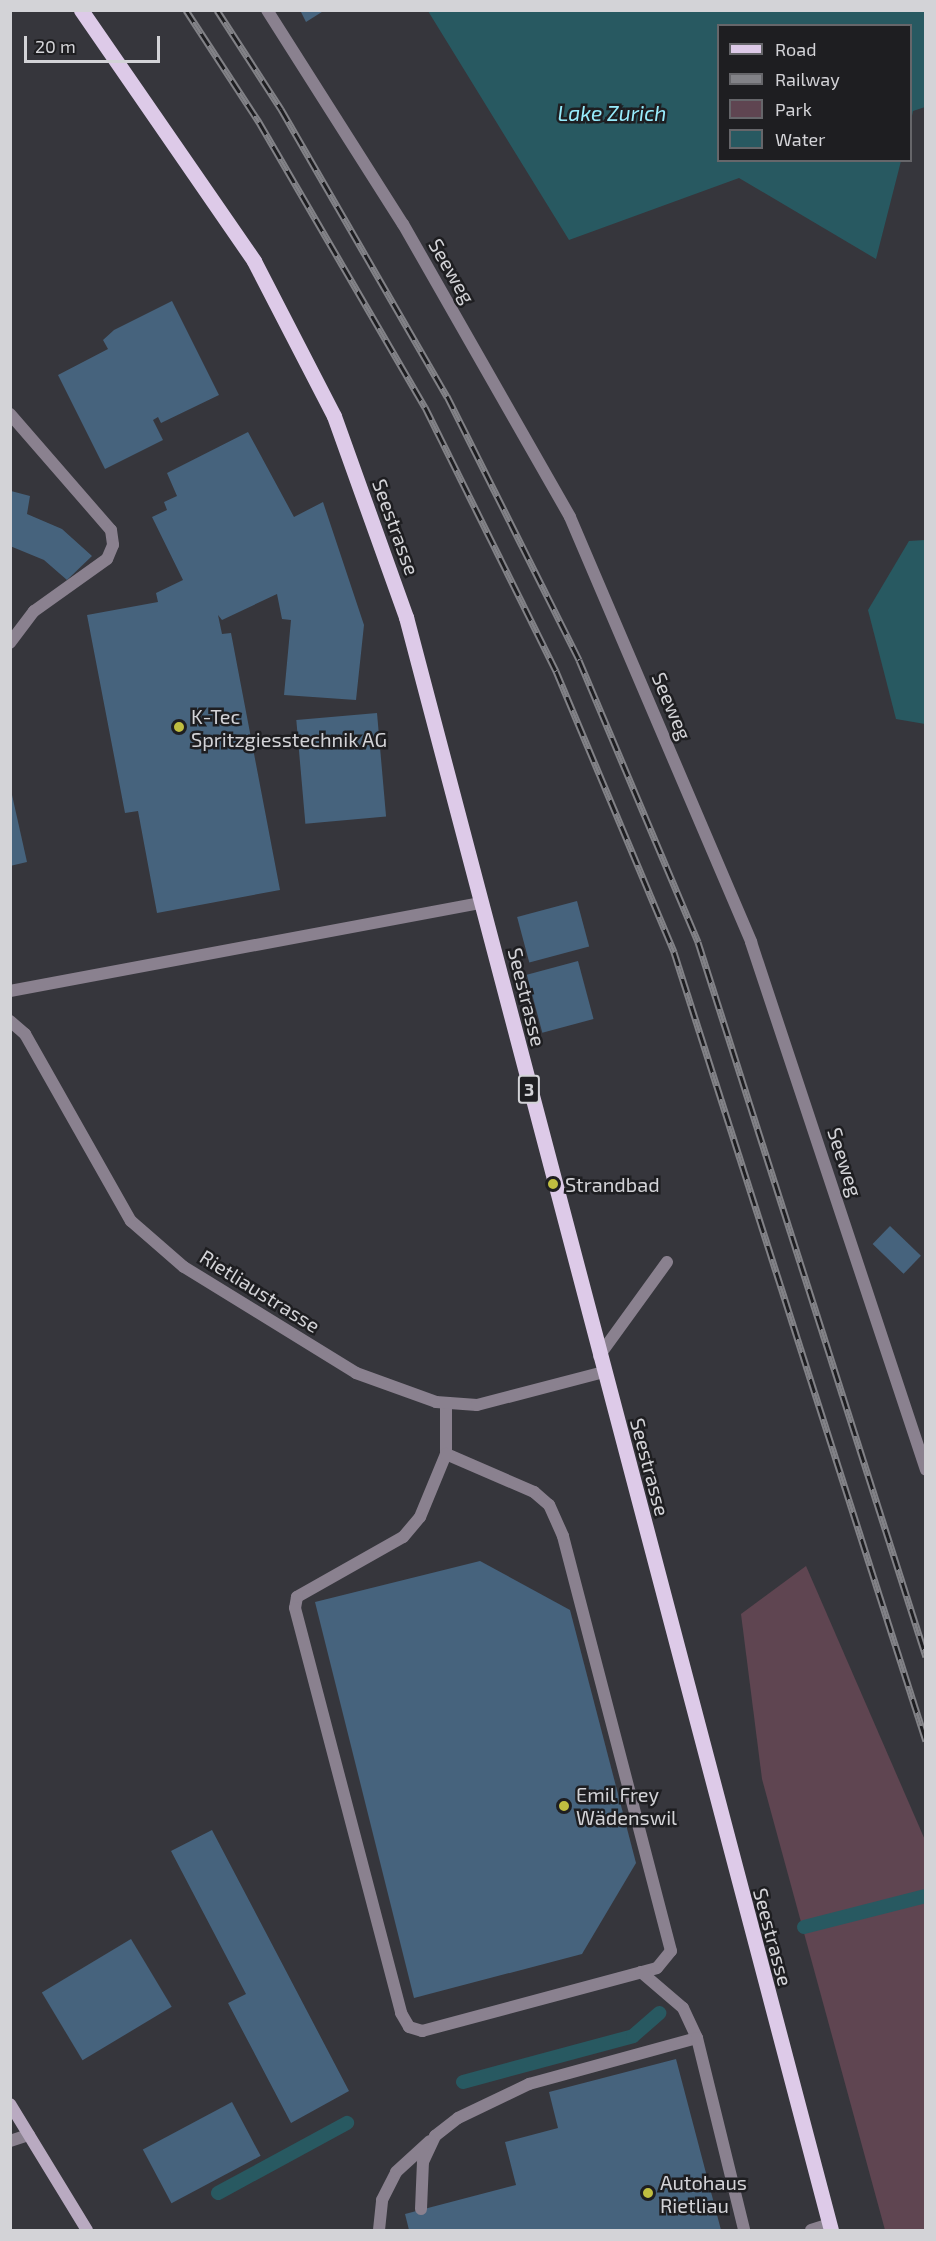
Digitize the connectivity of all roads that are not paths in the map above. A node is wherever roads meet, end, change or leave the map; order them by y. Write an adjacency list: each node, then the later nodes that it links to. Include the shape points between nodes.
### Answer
1 (81, 10): 5 (main road, Seestrasse / 3, via 254,261 334,416 406,618)
2 (267, 10): 13 (street, Seeweg, via 403,224 570,517 752,942)
3 (10, 414): 4 (street, via 111,530 113,545 107,559 34,611)
4 (10, 643)
5 (481, 903): 6 (street); 9 (main road, Seestrasse / 3)
6 (10, 991)
7 (10, 1021): 11 (street, Rietliaustrasse, via 25,1035 130,1221 154,1245 356,1373 400,1393)
8 (667, 1263): 9 (street)
9 (599, 1356): 10 (main road, Seestrasse / 3)
10 (604, 1372): 11 (street, Rietliaustrasse, via 477,1405); 21 (main road, Seestrasse / 3)
11 (446, 1403): 12 (street)
12 (446, 1454): 14 (street, via 534,1492 549,1505 563,1536 671,1951 667,1961); 14 (street, via 420,1517 404,1537 309,1588 297,1597 295,1608 402,2013 409,2027 422,2031)
13 (926, 1470)
14 (641, 1972): 15 (street, via 683,2008)
15 (697, 2038): 18 (street, via 529,2084 482,2103); 24 (street)
16 (10, 2104): 17 (street)
17 (29, 2135): 19 (street); 22 (street)
18 (435, 2136): 20 (street, via 423,2162); 23 (street, via 396,2172 382,2200)
19 (10, 2141)
20 (421, 2209)
21 (830, 2228): 25 (street)
22 (87, 2230)
23 (379, 2230)
24 (744, 2230)
25 (811, 2230)

